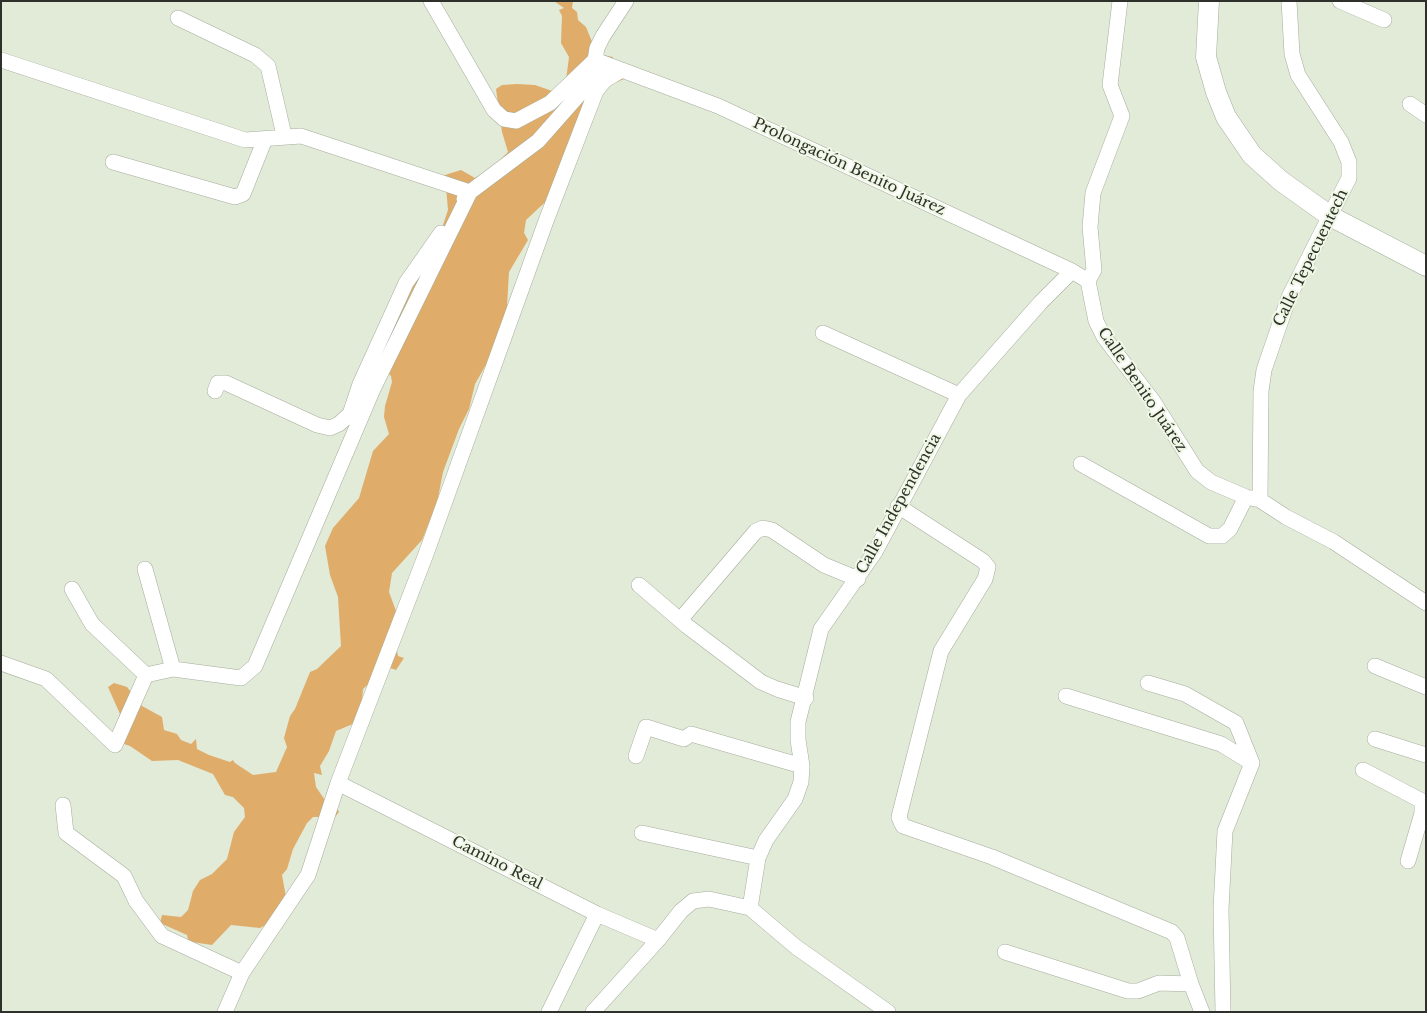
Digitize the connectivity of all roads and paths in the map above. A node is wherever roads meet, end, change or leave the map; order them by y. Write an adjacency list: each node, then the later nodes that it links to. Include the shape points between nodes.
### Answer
1 (626, 1): 10 (street, via 597,48)
2 (1120, 1): 21 (street, via 1110,85 1122,116 1093,192 1090,235 1094,270)
3 (1289, 1): 18 (street, Calle Tepecuentech, via 1292,54 1298,75 1341,142 1350,162 1349,178)
4 (1340, 1): 8 (street)
5 (431, 2): 10 (street, via 494,110 504,119 516,121 550,103)
6 (1205, 6): 18 (main road, via 1206,58 1226,117 1252,155 1281,181)
7 (178, 18): 14 (street, via 255,55 268,66)
8 (1384, 20)
9 (1, 60): 15 (street, via 245,140)
10 (600, 62): 11 (street, Prolongación Benito Juárez); 17 (street, via 538,141)
11 (620, 71): 20 (street, Prolongación Benito Juárez, via 718,106); 48 (street, via 605,80 596,91)
12 (1410, 104): 13 (street)
13 (1426, 115)
14 (284, 135): 15 (street); 17 (street, via 301,136)
15 (265, 139): 16 (street, via 243,194 235,197)
16 (113, 162)
17 (470, 192): 23 (street, via 406,283 360,384 350,414 339,424 330,428 317,426 226,383 218,382); 36 (street, via 373,389 255,666 241,678)
18 (1330, 216): 19 (main road); 26 (street, Calle Tepecuentech, via 1289,297 1264,370)
19 (1426, 266)
20 (1072, 271): 21 (street, Prolongación Benito Juárez); 24 (street, Calle Independencia)
21 (1088, 281): 26 (street, Calle Benito Juárez, via 1096,321 1104,336 1153,401 1197,471 1211,482)
22 (823, 333): 24 (street)
23 (215, 391)
24 (959, 395): 27 (street, Calle Independencia)
25 (1081, 464): 26 (street, via 1209,536 1222,536)
26 (1253, 498): 32 (street, Calle Benito Juárez, via 1334,542)
27 (898, 506): 29 (street, Calle Independencia); 59 (street, via 988,567 941,651 904,797 903,826 992,857 1172,932)
28 (145, 569): 36 (street)
29 (858, 579): 33 (street, via 824,566 772,530 763,528 756,531); 41 (street, Calle Independencia, via 832,609 821,628)
30 (639, 585): 33 (street)
31 (72, 589): 37 (street, via 92,624)
32 (1426, 602)
33 (680, 620): 41 (street, via 761,682)
34 (1, 663): 37 (street, via 46,679 115,745)
35 (1376, 666): 39 (street)
36 (173, 669): 37 (street)
37 (146, 675)
38 (1148, 683): 45 (street, via 1185,694 1236,723)
39 (1426, 687)
40 (1066, 696): 45 (street, via 1221,744)
41 (806, 698): 46 (street, Calle Independencia, via 798,722)
42 (1375, 739): 43 (street)
43 (1426, 755)
44 (636, 756): 46 (street, via 646,727 684,739 691,734)
45 (1252, 763): 65 (street, via 1225,831)
46 (802, 766): 52 (street, Calle Independencia, via 795,799 766,840)
47 (1363, 770): 50 (street, via 1422,801)
48 (338, 783): 55 (street, Camino Real); 58 (street, via 308,875)
49 (63, 805): 58 (street, via 66,833 124,876 136,901 162,936)
50 (1423, 823): 53 (street)
51 (642, 834): 52 (street)
52 (758, 858): 54 (street, Calle Independencia)
53 (1408, 861)
54 (750, 908): 56 (street, via 709,899 693,901); 63 (street, via 796,947)
55 (597, 914): 56 (street, Camino Real); 61 (street)
56 (658, 940): 62 (street)
57 (1005, 952): 59 (street, via 1128,991 1159,983)
58 (242, 973): 60 (street)
59 (1191, 984): 64 (street)
60 (225, 1012)
61 (549, 1012)
62 (593, 1012)
63 (888, 1012)
64 (1202, 1012)
65 (1223, 1012)

